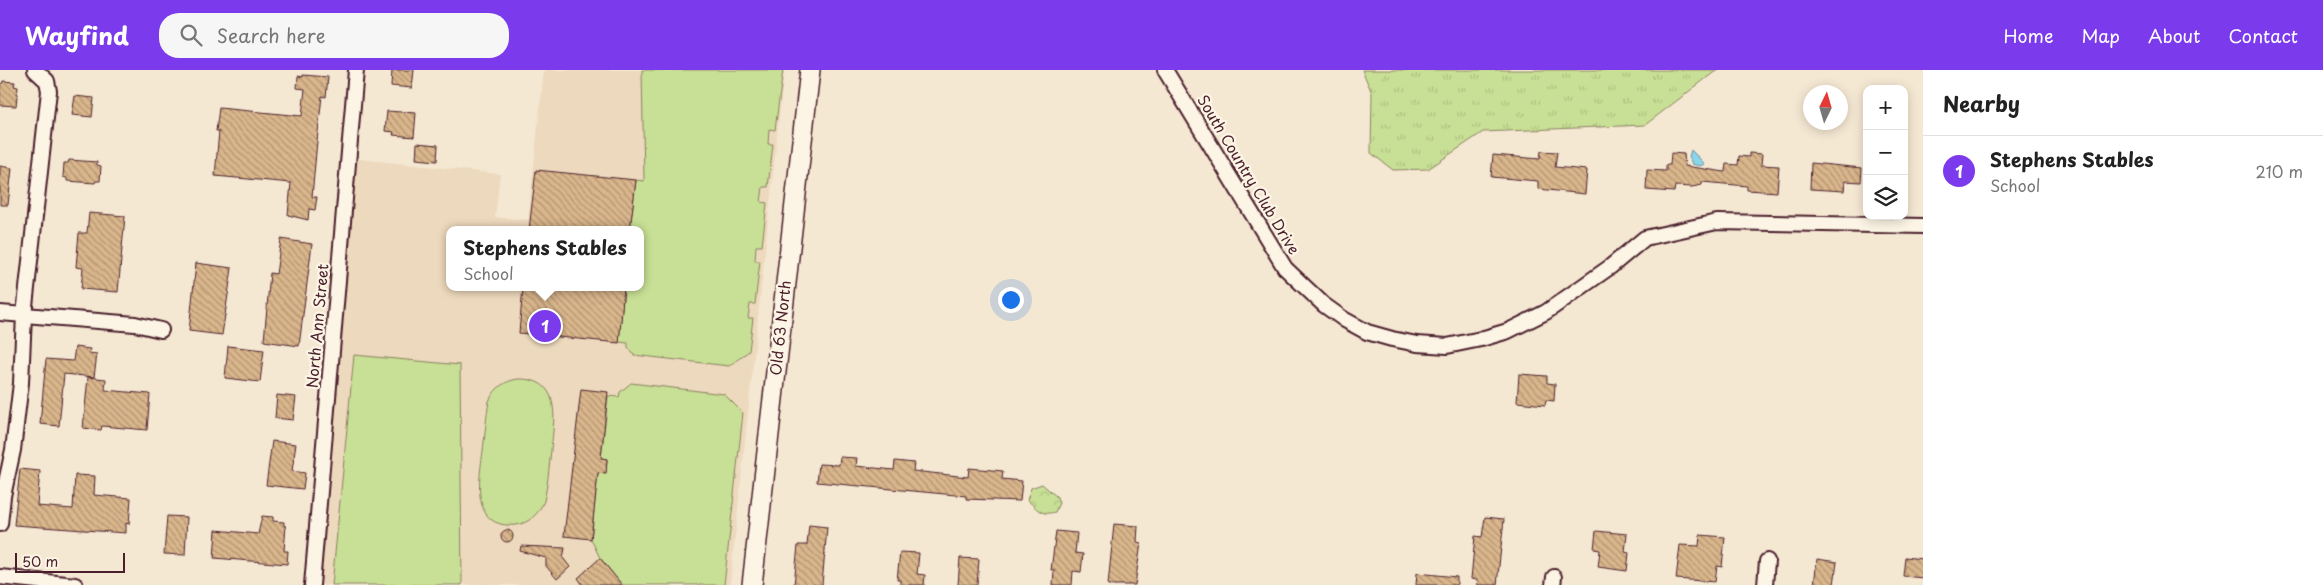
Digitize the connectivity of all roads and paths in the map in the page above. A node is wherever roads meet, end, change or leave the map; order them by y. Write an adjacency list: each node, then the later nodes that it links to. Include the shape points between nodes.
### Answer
1 (35, 70): 7 (street, via 47,81 48,91)
2 (356, 70): 13 (street, North Ann Street)
3 (810, 70): 14 (main road, Old 63 North)
4 (1165, 70): 5 (street, South Country Club Drive, via 1285,268 1344,320 1367,332 1392,339 1447,346 1508,330 1546,312 1645,238 1717,222)
5 (1923, 226)
6 (0, 313): 7 (street)
7 (24, 315): 8 (street, via 135,324); 9 (street, via 21,383)
8 (161, 330)
9 (0, 524)
10 (1768, 561): 15 (street)
11 (0, 578): 12 (street)
12 (75, 585)
13 (312, 585)
14 (752, 585)
15 (1765, 585)

